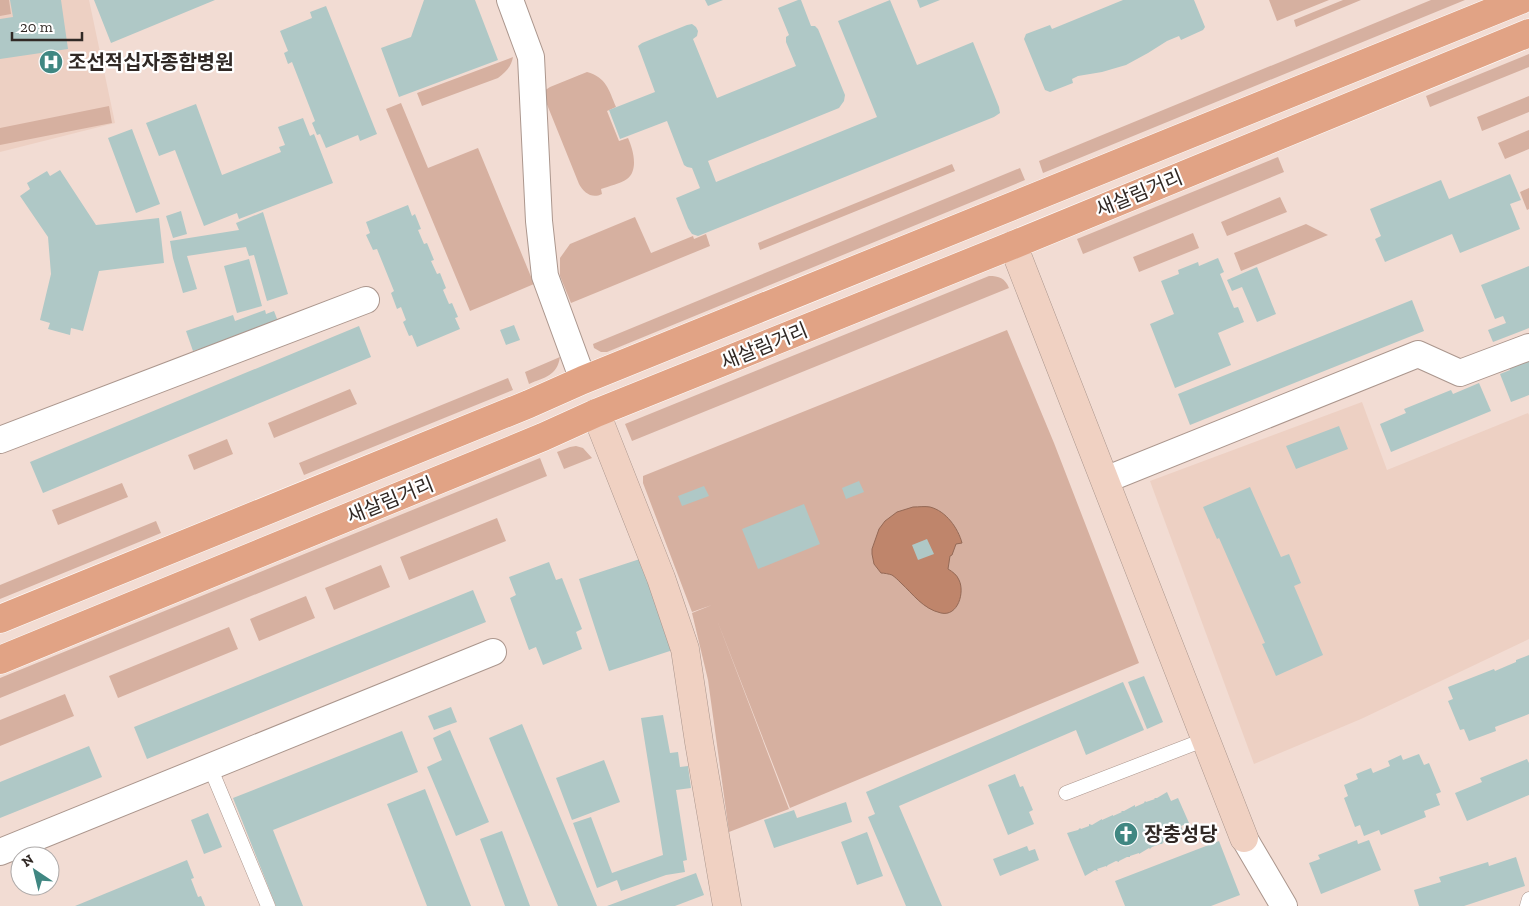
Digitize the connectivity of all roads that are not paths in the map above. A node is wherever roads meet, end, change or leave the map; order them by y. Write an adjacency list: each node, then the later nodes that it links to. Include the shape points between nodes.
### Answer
1 (510, 0): 7 (street, via 531,57 545,276)
2 (1520, 0): 7 (main road, 새살림거리)
3 (1529, 33): 4 (main road, 새살림거리)
4 (1014, 245): 8 (main road, 새살림거리); 10 (street)
5 (366, 300): 9 (street)
6 (1529, 346): 10 (street, via 1460,373 1418,354)
7 (583, 380): 11 (main road, 새살림거리)
8 (596, 414): 13 (main road, 새살림거리); 21 (street, via 661,578 685,649)
9 (0, 440)
10 (1105, 480): 14 (street)
11 (0, 619)
12 (494, 652): 15 (street)
13 (0, 660)
14 (1206, 739): 16 (lane); 17 (street)
15 (210, 767): 18 (street); 20 (lane)
16 (1066, 793)
17 (1244, 838): 22 (street)
18 (0, 852)
19 (1529, 899): 23 (lane)
20 (268, 906)
21 (727, 906)
22 (1284, 906)
23 (1527, 906)

